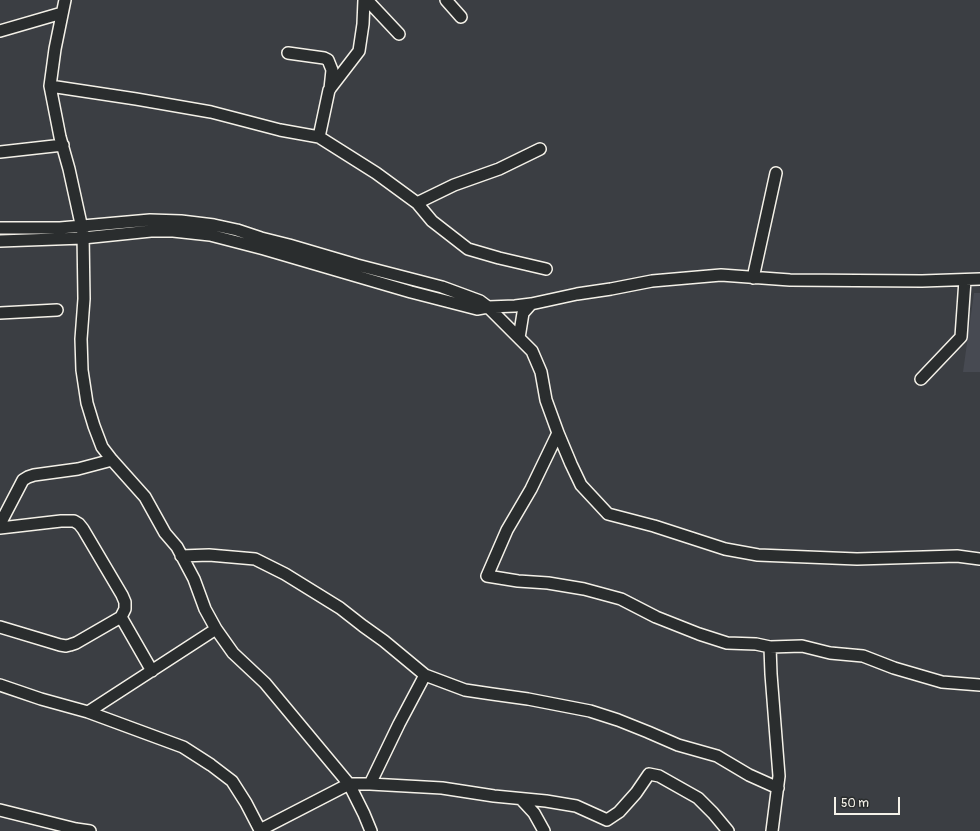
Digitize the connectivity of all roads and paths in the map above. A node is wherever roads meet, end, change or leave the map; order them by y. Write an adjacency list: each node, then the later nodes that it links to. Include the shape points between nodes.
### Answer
1 (64, 0): 4 (street)
2 (365, 0): 7 (street); 10 (street, via 359,51)
3 (446, 0): 5 (street)
4 (62, 13): 6 (street); 9 (street)
5 (461, 17)
6 (0, 31)
7 (399, 34)
8 (288, 53): 10 (street, via 328,60 332,70)
9 (50, 86): 11 (street, via 210,112); 12 (street)
10 (330, 90): 11 (street)
11 (319, 137): 16 (street)
12 (63, 145): 14 (street); 18 (street)
13 (540, 149): 16 (street, via 499,169)
14 (0, 152)
15 (776, 173): 21 (street)
16 (417, 202): 20 (street, via 432,221 468,249)
17 (0, 228): 18 (street, via 60,228)
18 (82, 232): 19 (street); 25 (street, via 181,221 214,225 442,287 480,301); 31 (street, via 82,370 87,403 94,426 102,447)
19 (0, 241)
20 (546, 269)
21 (753, 278): 23 (street); 24 (street, via 721,275 652,281)
22 (980, 279): 23 (street)
23 (965, 280): 29 (street, via 961,337)
24 (531, 304): 25 (street); 28 (street, via 523,313)
25 (488, 307): 28 (street)
26 (57, 310): 27 (street)
27 (0, 314)
28 (519, 338): 30 (street, via 532,351 541,372 546,400)
29 (921, 379)
30 (558, 433): 35 (street, via 581,485 608,514 758,555 857,559 957,556); 39 (street, via 507,530 487,576 548,582 584,589 620,599 656,617 727,643)
31 (112, 460): 32 (street, via 28,477 23,480); 34 (street, via 145,497 165,533)
32 (0, 524)
33 (0, 528): 36 (street, via 68,520 79,524 122,595 125,608)
34 (182, 556): 38 (street); 41 (street, via 209,555 255,559 340,608)
35 (980, 559)
36 (121, 617): 37 (street, via 76,643 66,646); 40 (street)
37 (0, 627)
38 (216, 629): 40 (street); 45 (street, via 233,653 265,683)
39 (770, 647): 43 (street, via 802,646 830,653 863,656 942,682); 47 (street)
40 (152, 671): 44 (street)
41 (425, 675): 46 (street); 47 (street, via 465,690 590,711 678,745 717,756)
42 (0, 685): 44 (street)
43 (980, 685)
44 (88, 712): 50 (street, via 183,747 211,765 232,781 246,803)
45 (349, 784): 46 (street); 50 (street); 52 (street)
46 (370, 784): 48 (street, via 442,788)
47 (778, 788): 55 (street)
48 (522, 799): 53 (street); 54 (street, via 576,806 607,820 632,798 649,774 660,776 698,798)
49 (0, 810): 51 (street)
50 (258, 830)
51 (90, 831)
52 (371, 831)
53 (544, 831)
54 (728, 831)
55 (772, 831)

